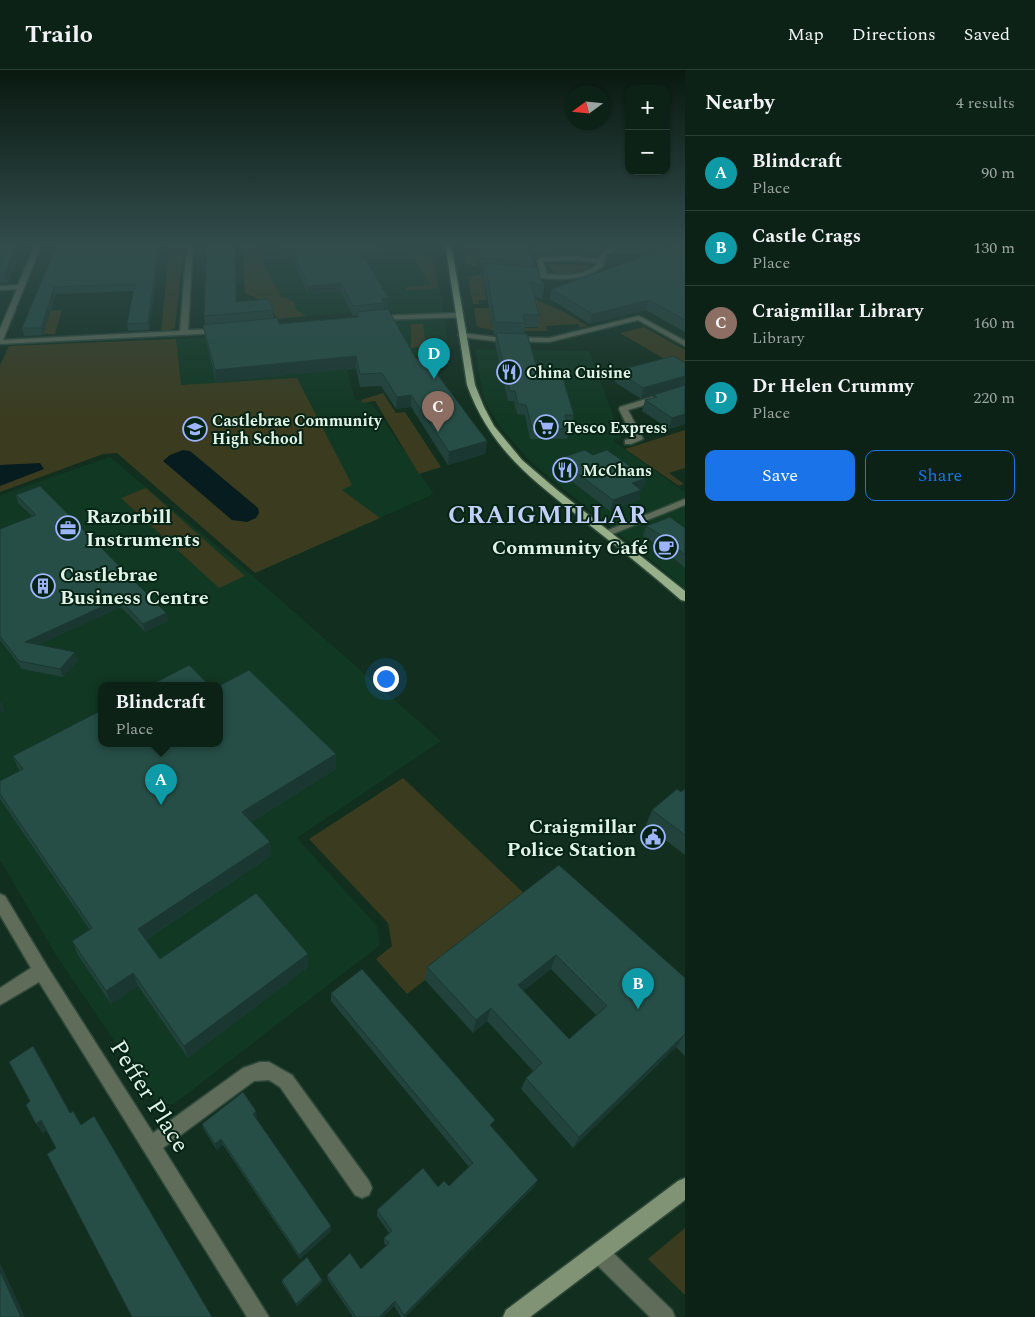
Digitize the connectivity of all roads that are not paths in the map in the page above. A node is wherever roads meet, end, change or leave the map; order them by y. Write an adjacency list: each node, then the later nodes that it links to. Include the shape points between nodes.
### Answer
1 (15, 301): 9 (street)
2 (186, 301): 7 (street)
3 (458, 301): 4 (main road)
4 (460, 315): 5 (street); 8 (main road)
5 (371, 318)
6 (226, 331): 7 (street)
7 (184, 334): 10 (street)
8 (462, 335): 11 (street, via 549,340 638,318); 15 (main road, via 476,403 498,440 528,472)
9 (0, 338)
10 (0, 342)
11 (685, 344)
12 (685, 390): 13 (street, via 623,409 638,439)
13 (628, 442)
14 (685, 502): 15 (street)
15 (606, 533): 16 (main road)
16 (685, 597)
17 (0, 901): 18 (street, Peffer Place)
18 (41, 971): 19 (street); 20 (street, Peffer Place)
19 (0, 997)
20 (152, 1145): 21 (street, via 249,1074 262,1070 276,1073 286,1081); 24 (street, Peffer Place)
21 (362, 1188)
22 (685, 1188): 23 (street)
23 (600, 1254): 25 (street); 26 (street)
24 (260, 1317)
25 (514, 1317)
26 (665, 1317)

